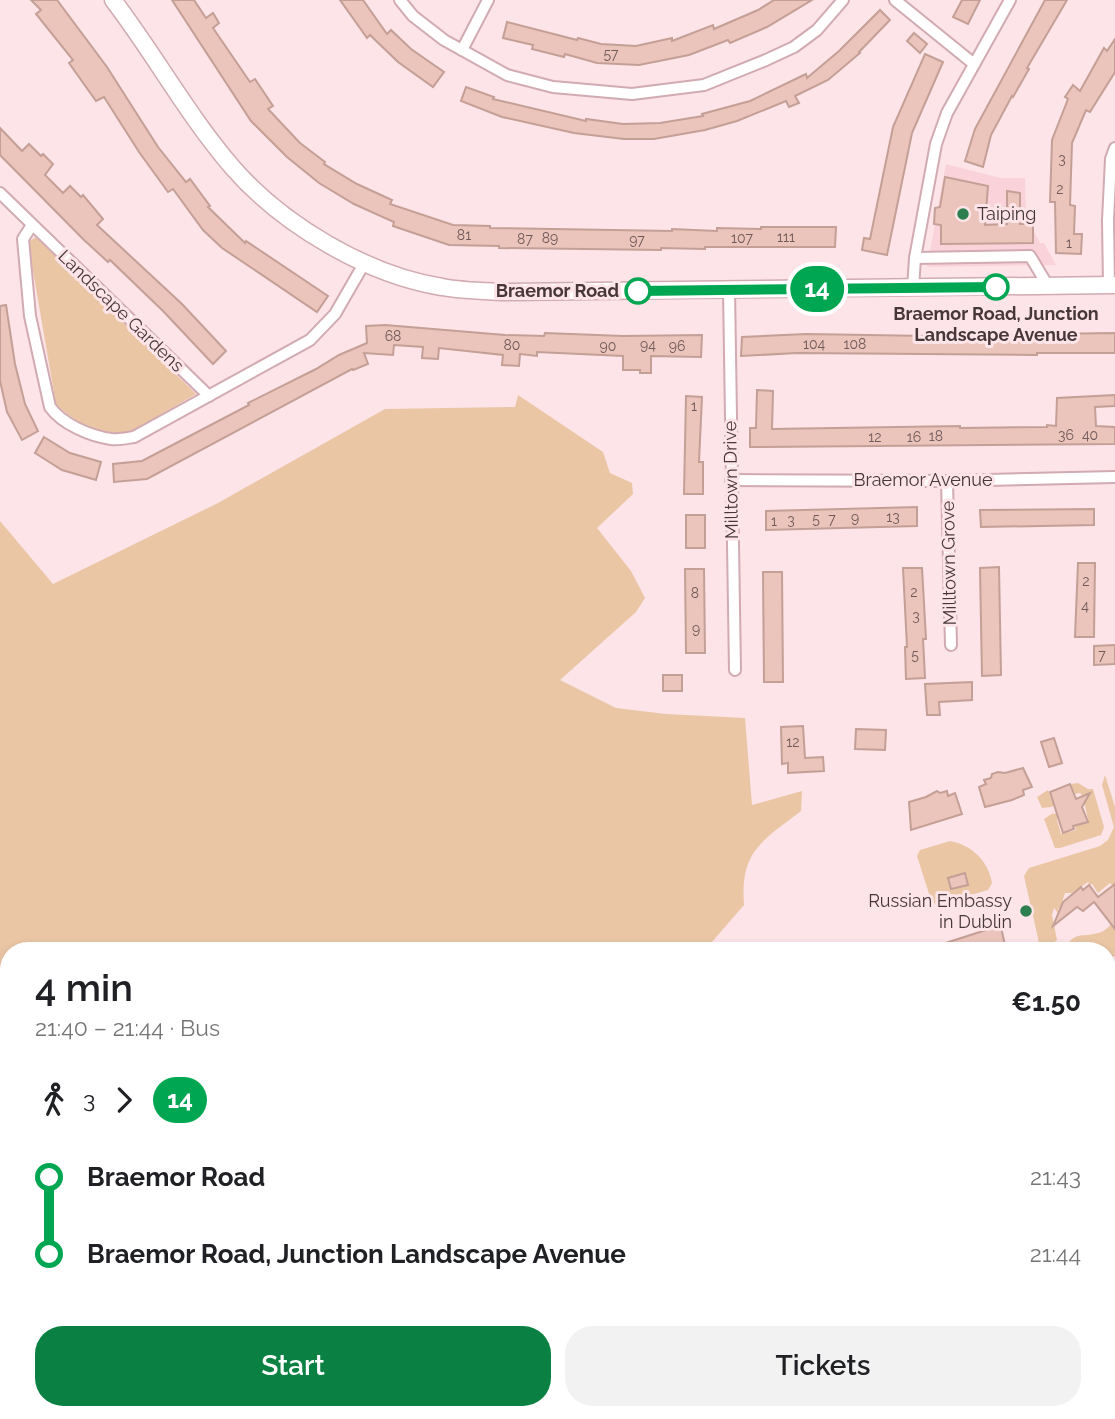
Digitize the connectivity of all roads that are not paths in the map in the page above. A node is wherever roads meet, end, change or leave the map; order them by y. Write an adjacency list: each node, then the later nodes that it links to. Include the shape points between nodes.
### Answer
1 (113, 0): 13 (main road, via 244,180 295,224)
2 (400, 0): 7 (street, via 413,16)
3 (488, 0): 7 (street)
4 (843, 0): 7 (street, via 817,30 793,47 704,85 632,94 553,87 507,75)
5 (895, 0): 8 (street)
6 (1010, 0): 8 (street)
7 (462, 50)
8 (974, 64): 12 (street, via 936,144)
9 (1115, 148): 14 (street, via 1108,219)
10 (0, 193): 11 (street, Landscape Gardens)
11 (32, 225): 18 (street, Landscape Gardens); 18 (street, via 23,239 30,316 50,407 57,417 113,440 134,437)
12 (915, 258): 15 (street, via 1030,256); 16 (street)
13 (365, 262): 17 (main road, via 412,280 471,290); 18 (street, via 335,314 310,340)
14 (1112, 285): 15 (main road)
15 (1048, 286): 16 (main road)
16 (913, 288): 17 (main road)
17 (729, 290): 20 (street, Milltown Drive)
18 (209, 396)
19 (1115, 477): 21 (street, Braemor Avenue)
20 (731, 480): 21 (street, Braemor Avenue); 23 (street, Milltown Drive)
21 (947, 481): 22 (street, Milltown Grove)
22 (951, 645)
23 (735, 670)

